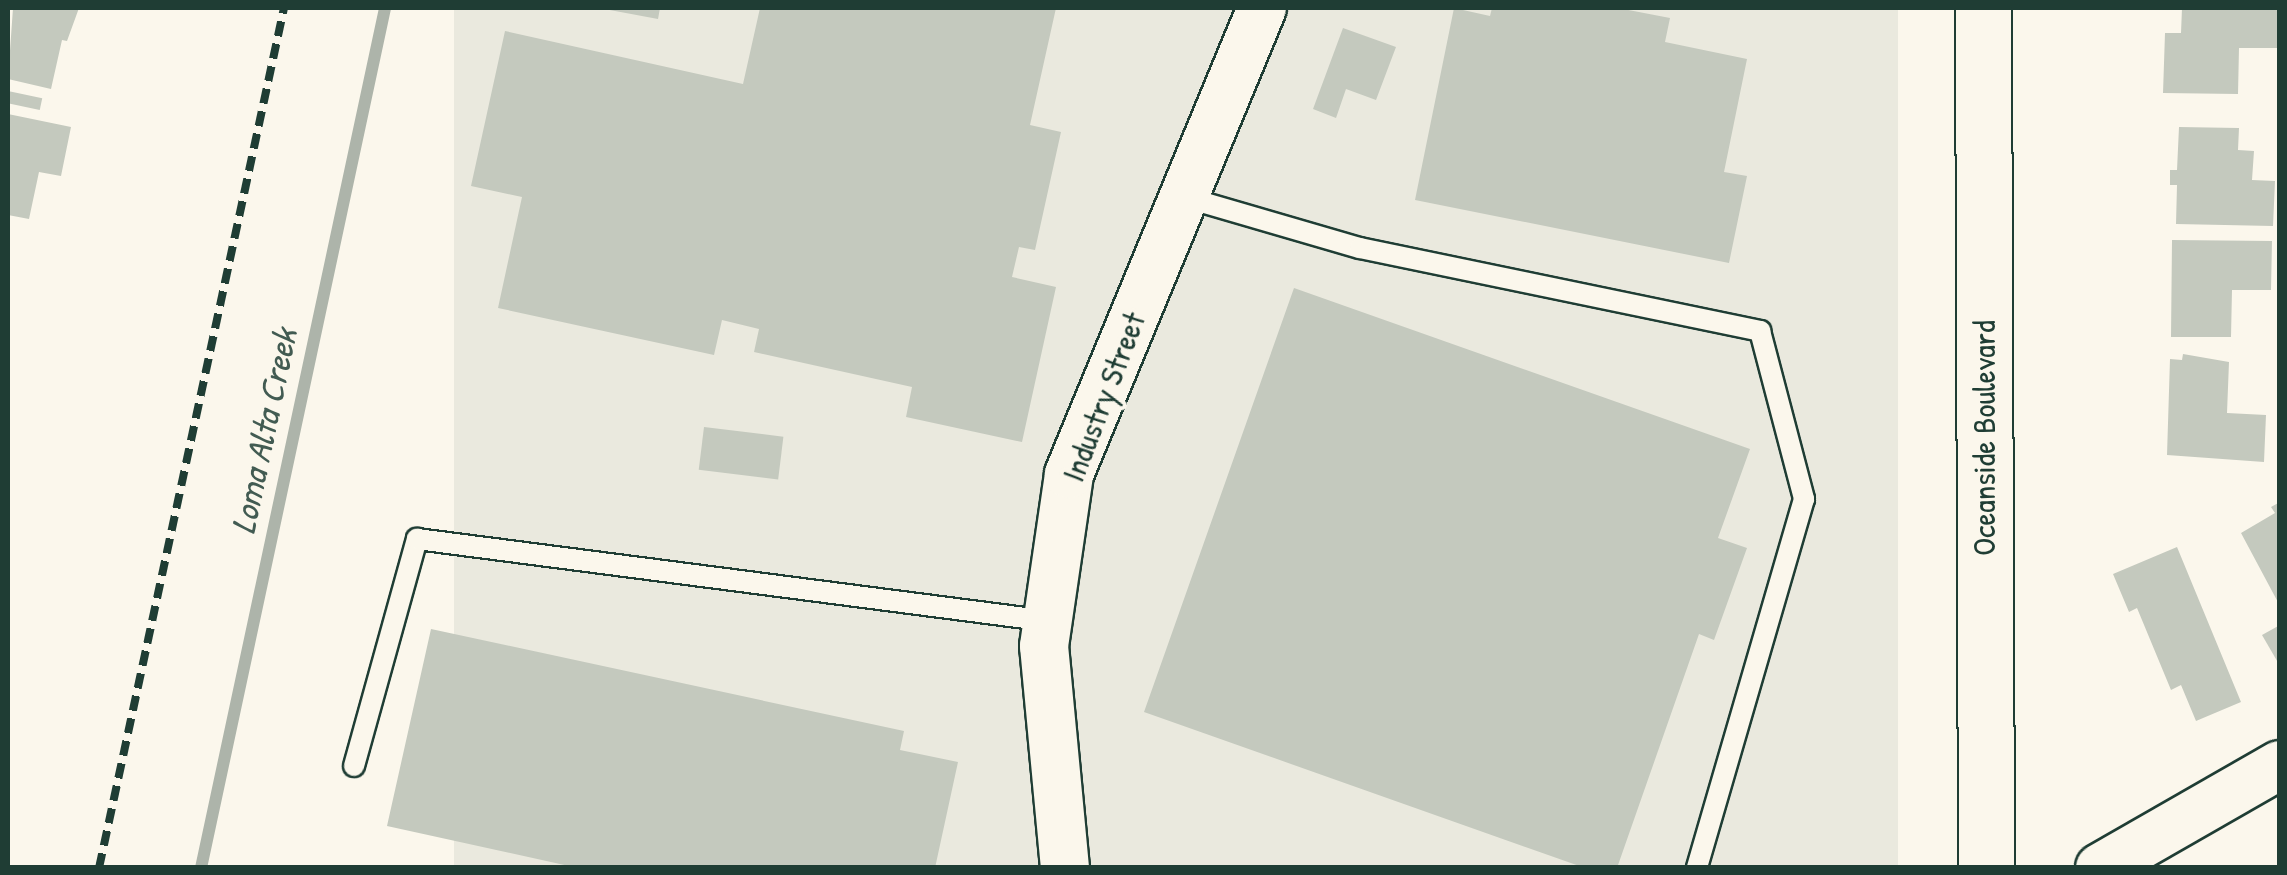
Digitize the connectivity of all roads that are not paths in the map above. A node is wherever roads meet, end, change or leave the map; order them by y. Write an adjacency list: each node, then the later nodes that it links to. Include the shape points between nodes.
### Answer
1 (1262, 8): 3 (street, Industry Street)
2 (1983, 8): 9 (main road, Oceanside Boulevard)
3 (1184, 197): 4 (street, Industry Street, via 1069,474); 8 (lane, via 1360,248 1760,331 1804,499)
4 (1048, 621): 5 (lane, via 417,538); 7 (street, Industry Street, via 1044,646)
5 (354, 766)
6 (2280, 766): 10 (street)
7 (1064, 868)
8 (1697, 868)
9 (1986, 868)
10 (2100, 868)

